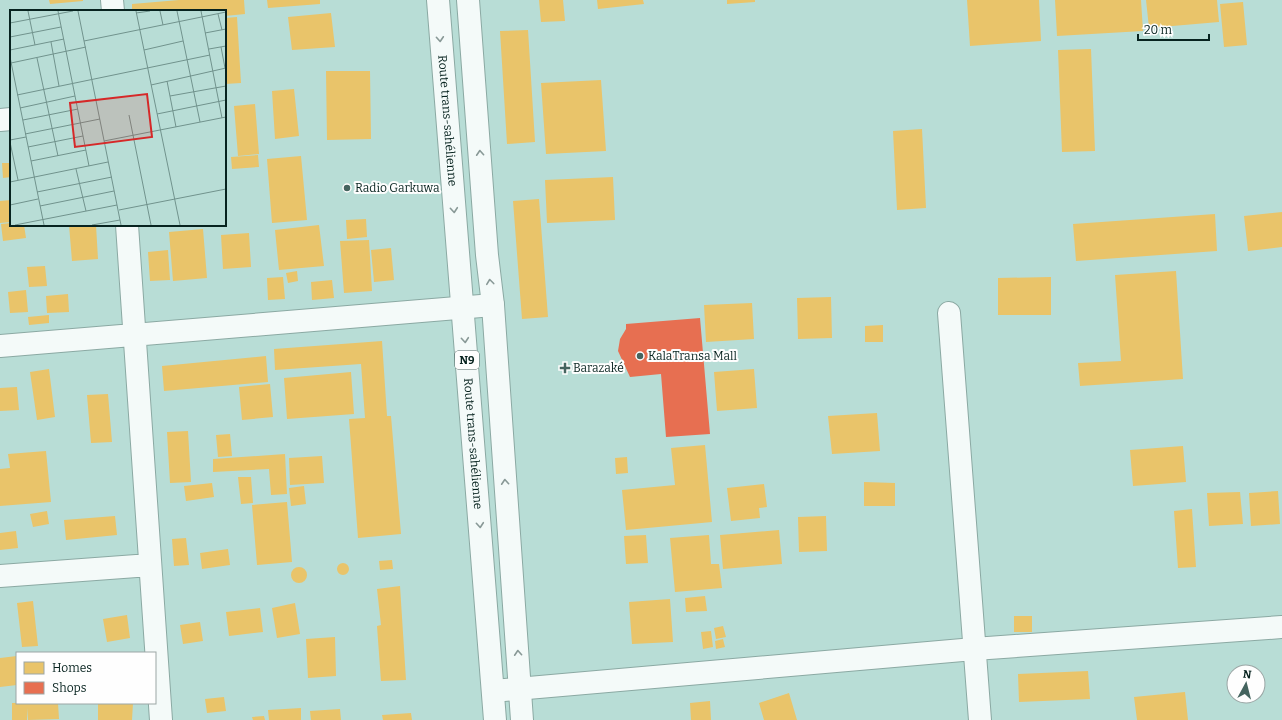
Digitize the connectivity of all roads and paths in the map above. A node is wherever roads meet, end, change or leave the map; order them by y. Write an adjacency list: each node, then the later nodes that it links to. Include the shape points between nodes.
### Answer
1 (112, 0): 4 (main road)
2 (438, 0): 9 (main road, Route trans-sahélienne / N9, one-way to 9)
3 (468, 0): 8 (main road, N9, one-way to 3)
4 (113, 10)
5 (10, 119): 6 (main road)
6 (0, 120)
7 (127, 226): 11 (main road)
8 (493, 305): 9 (main road); 17 (main road, N9, one-way to 8)
9 (463, 309): 11 (main road); 18 (main road, Route trans-sahélienne / N9, one-way to 18)
10 (949, 313): 16 (main road)
11 (134, 335): 12 (main road); 13 (main road)
12 (0, 346)
13 (150, 565): 14 (main road); 19 (main road)
14 (0, 576)
15 (1282, 628): 16 (main road)
16 (974, 649): 17 (main road); 22 (main road)
17 (520, 688): 18 (main road); 21 (main road, N9)
18 (493, 691): 20 (main road, Route trans-sahélienne / N9)
19 (161, 720)
20 (495, 720)
21 (522, 720)
22 (980, 720)

